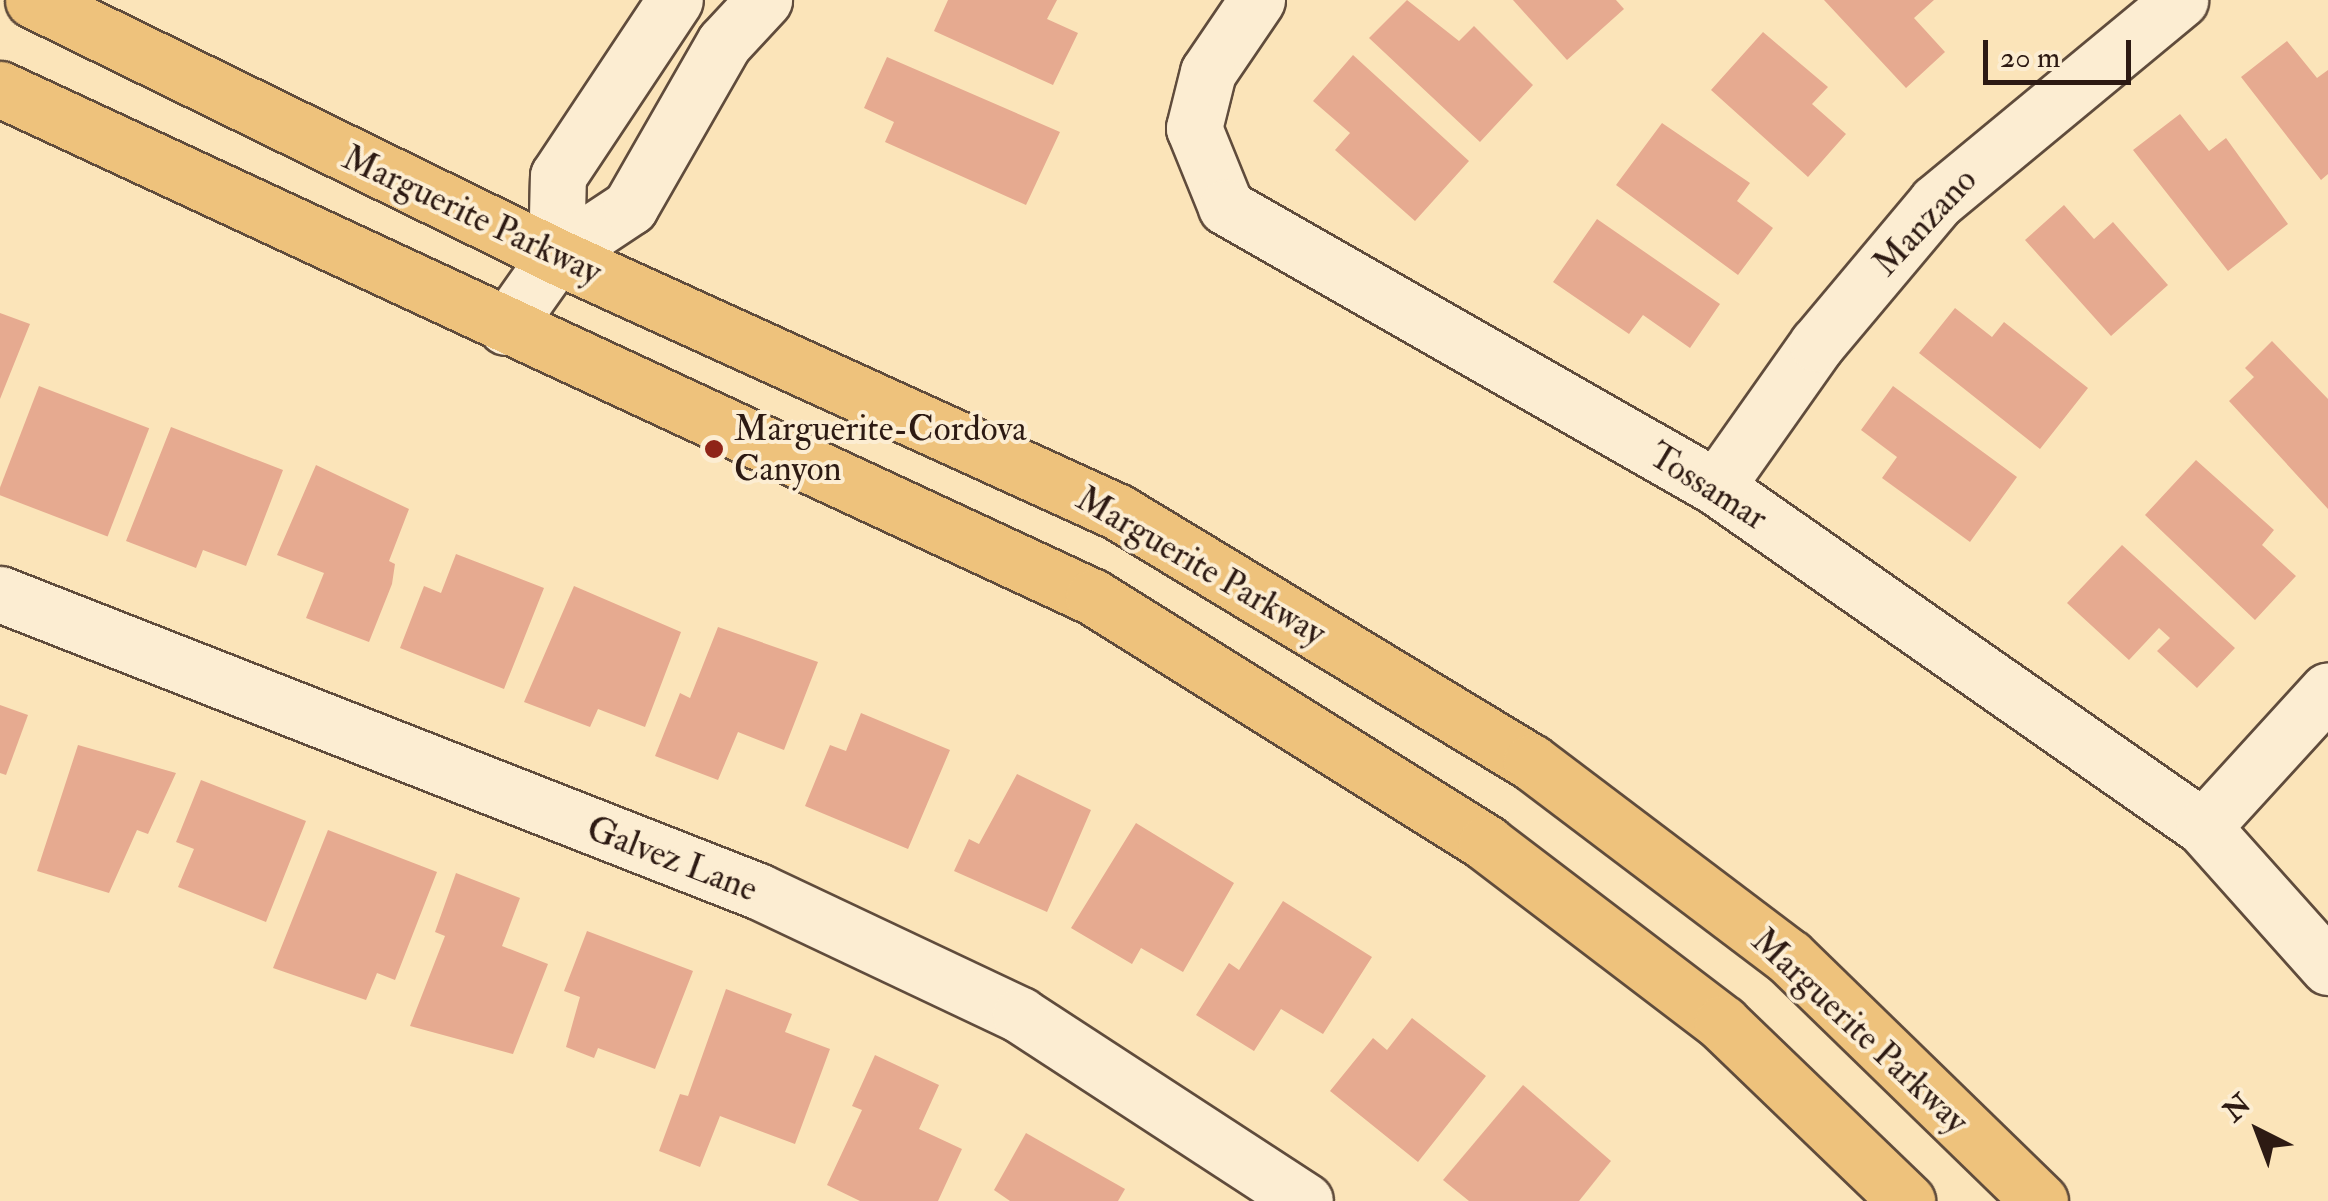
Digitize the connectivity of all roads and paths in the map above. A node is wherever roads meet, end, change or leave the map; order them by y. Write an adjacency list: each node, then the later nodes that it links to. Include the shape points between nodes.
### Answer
1 (34, 0): 7 (main road, Marguerite Parkway)
2 (675, 0): 7 (street, via 558,176)
3 (764, 0): 7 (street, via 724,43 630,207)
4 (1257, 0): 9 (street, Tossamar, via 1208,72 1194,128 1226,207)
5 (2180, 0): 9 (street, Manzano, via 1936,202 1817,344)
6 (0, 89): 8 (main road)
7 (556, 256): 8 (street); 16 (main road, Marguerite Parkway, via 1118,512 1532,762 1789,957)
8 (506, 327): 15 (main road, via 1092,597 1486,843 1722,1024)
9 (1716, 487): 12 (street, Tossamar)
10 (0, 594): 14 (street, Galvez Lane, via 758,891 1020,1015)
11 (2328, 690): 12 (street)
12 (2203, 827): 13 (street, Tossamar)
13 (2328, 967)
14 (1305, 1201)
15 (1906, 1201)
16 (2040, 1201)

